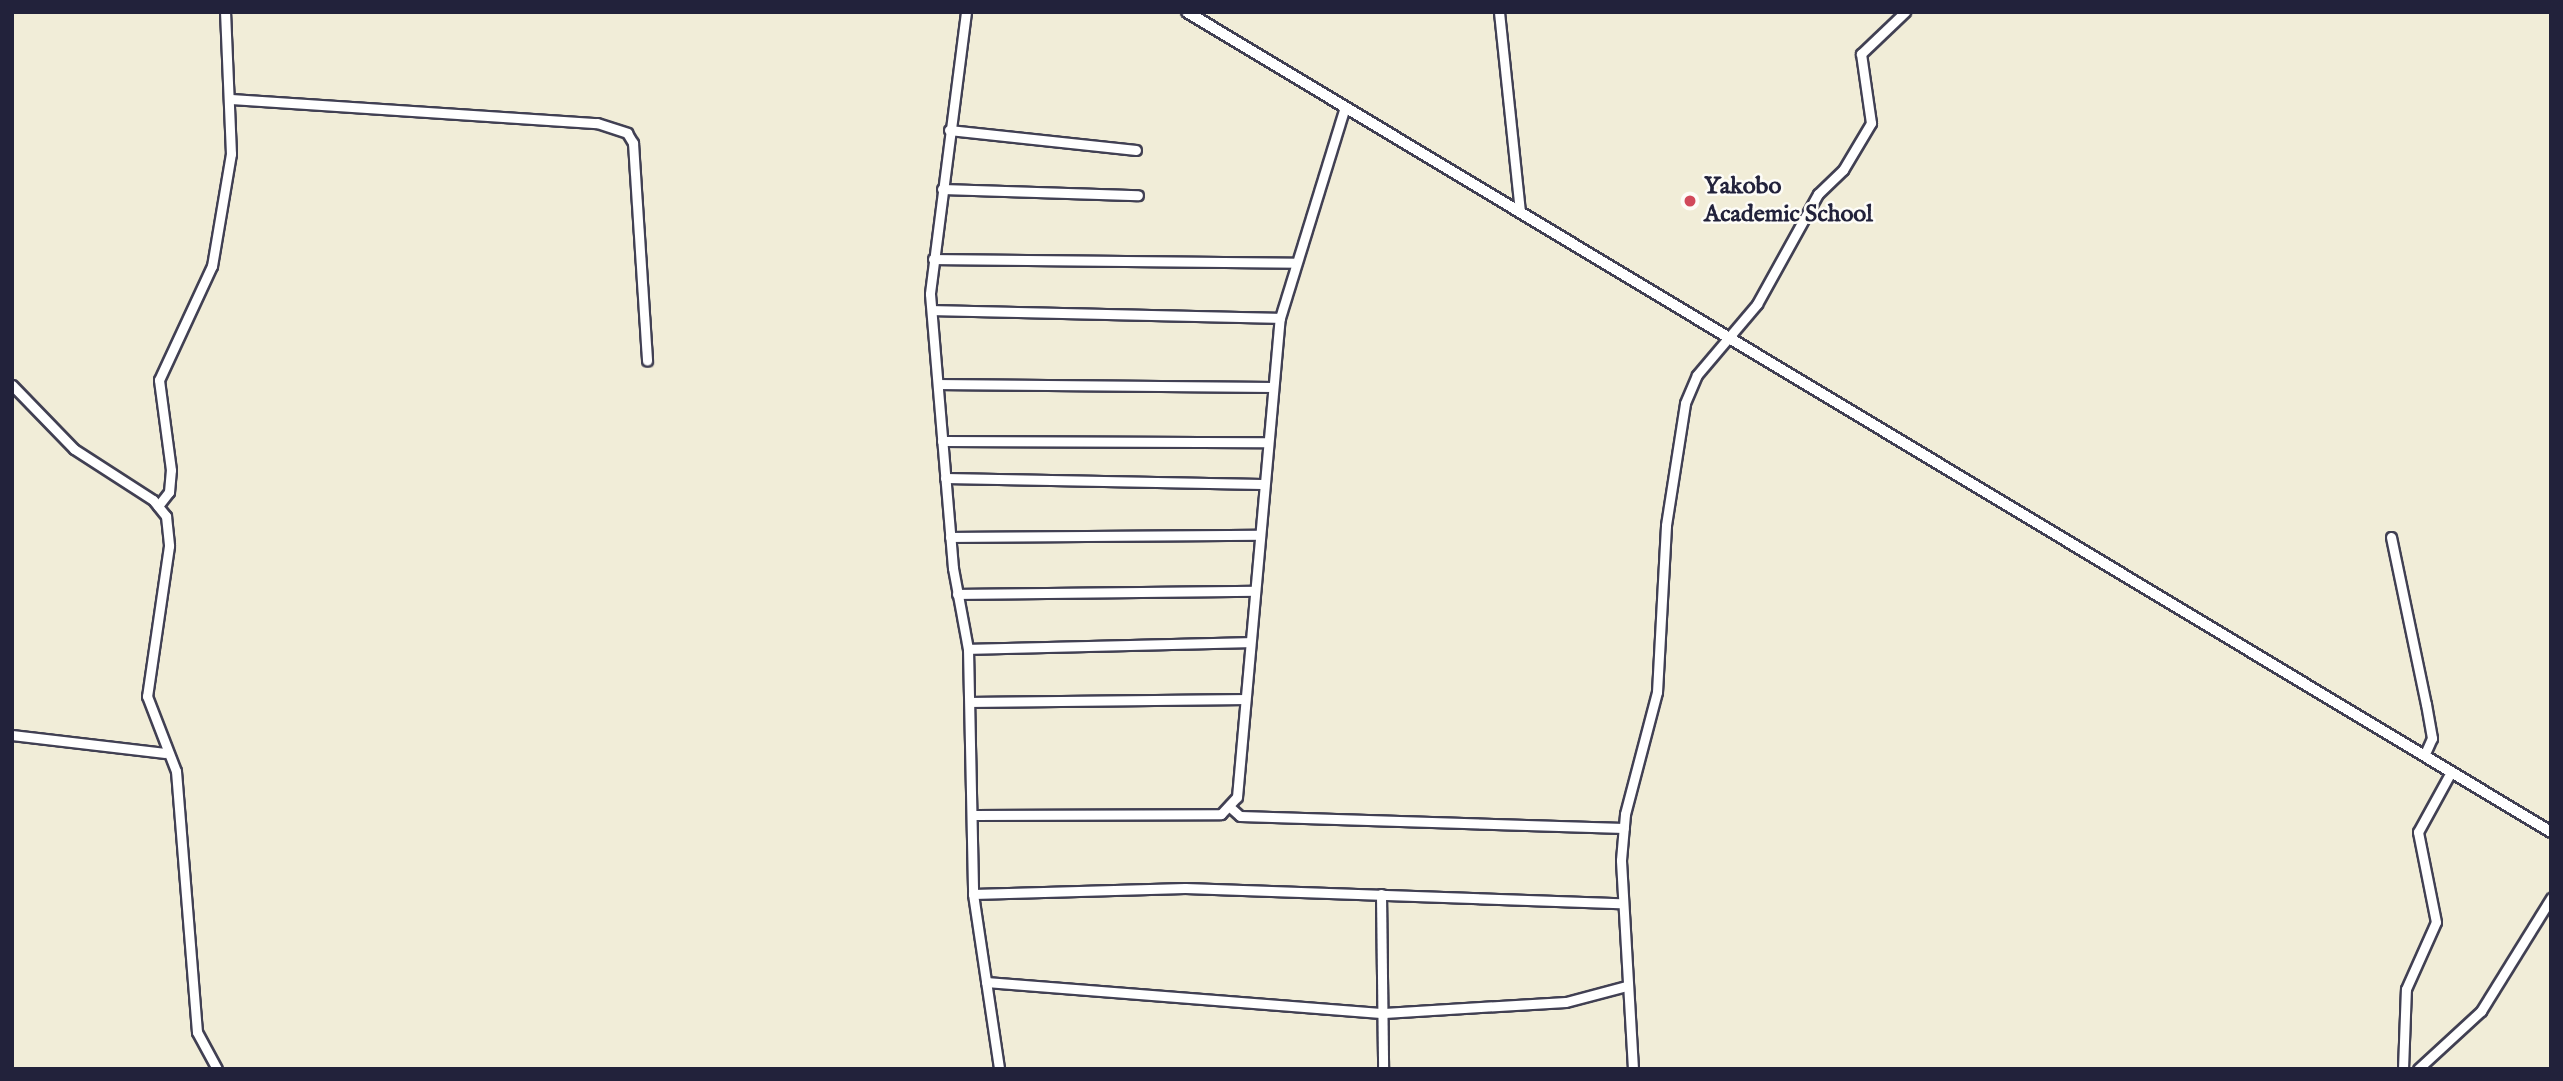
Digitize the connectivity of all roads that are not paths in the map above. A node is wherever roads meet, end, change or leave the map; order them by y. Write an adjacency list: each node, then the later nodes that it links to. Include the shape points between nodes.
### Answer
1 (225, 12): 6 (street)
2 (966, 12): 8 (street)
3 (1187, 12): 7 (street)
4 (1499, 12): 12 (street)
5 (1905, 12): 17 (street, via 1861,54 1871,123 1843,170 1818,194)
6 (231, 99): 18 (street, via 584,122 627,133 633,143); 26 (street, via 231,154 212,266 159,380 170,470 169,492)
7 (1345, 107): 12 (street); 14 (street)
8 (949, 130): 9 (street); 10 (street)
9 (1136, 150)
10 (942, 189): 11 (street); 13 (street)
11 (1138, 195)
12 (1520, 212): 17 (street)
13 (933, 259): 14 (street); 15 (street)
14 (1293, 263): 16 (street)
15 (933, 310): 16 (street); 19 (street)
16 (1280, 318): 21 (street)
17 (1731, 341): 38 (street); 42 (street, via 1697,375 1685,403 1666,525 1657,692)
18 (647, 361)
19 (939, 384): 21 (street); 22 (street)
20 (12, 385): 26 (street, via 74,449)
21 (1269, 387): 23 (street)
22 (942, 441): 23 (street); 24 (street)
23 (1265, 442): 25 (street)
24 (945, 478): 25 (street); 28 (street)
25 (1262, 484): 27 (street)
26 (158, 506): 37 (street, via 166,516 169,545 147,696)
27 (1258, 535): 28 (street); 30 (street)
28 (950, 537): 31 (street)
29 (2391, 537): 38 (street, via 2432,738)
30 (1254, 591): 31 (street); 32 (street)
31 (957, 594): 33 (street)
32 (1250, 642): 33 (street); 34 (street)
33 (968, 649): 35 (street)
34 (1244, 699): 35 (street); 40 (street)
35 (971, 702): 41 (street)
36 (12, 735): 37 (street)
37 (165, 753): 51 (street, via 176,771 197,1032)
38 (2425, 754): 39 (street)
39 (2451, 772): 43 (street); 55 (street, via 2418,832 2436,922 2406,989)
40 (1231, 808): 41 (street, via 1221,814); 42 (street, via 1240,816)
41 (973, 815): 44 (street)
42 (1624, 828): 47 (street)
43 (2551, 832)
44 (973, 894): 45 (street, via 1185,888); 48 (street)
45 (1381, 894): 47 (street); 50 (street)
46 (2551, 898): 56 (street, via 2482,1011)
47 (1619, 903): 49 (street)
48 (986, 982): 50 (street); 52 (street)
49 (1626, 986): 50 (street, via 1566,1002); 54 (street)
50 (1384, 1013): 53 (street)
51 (217, 1069)
52 (999, 1069)
53 (1383, 1069)
54 (1633, 1069)
55 (2403, 1069)
56 (2418, 1069)

